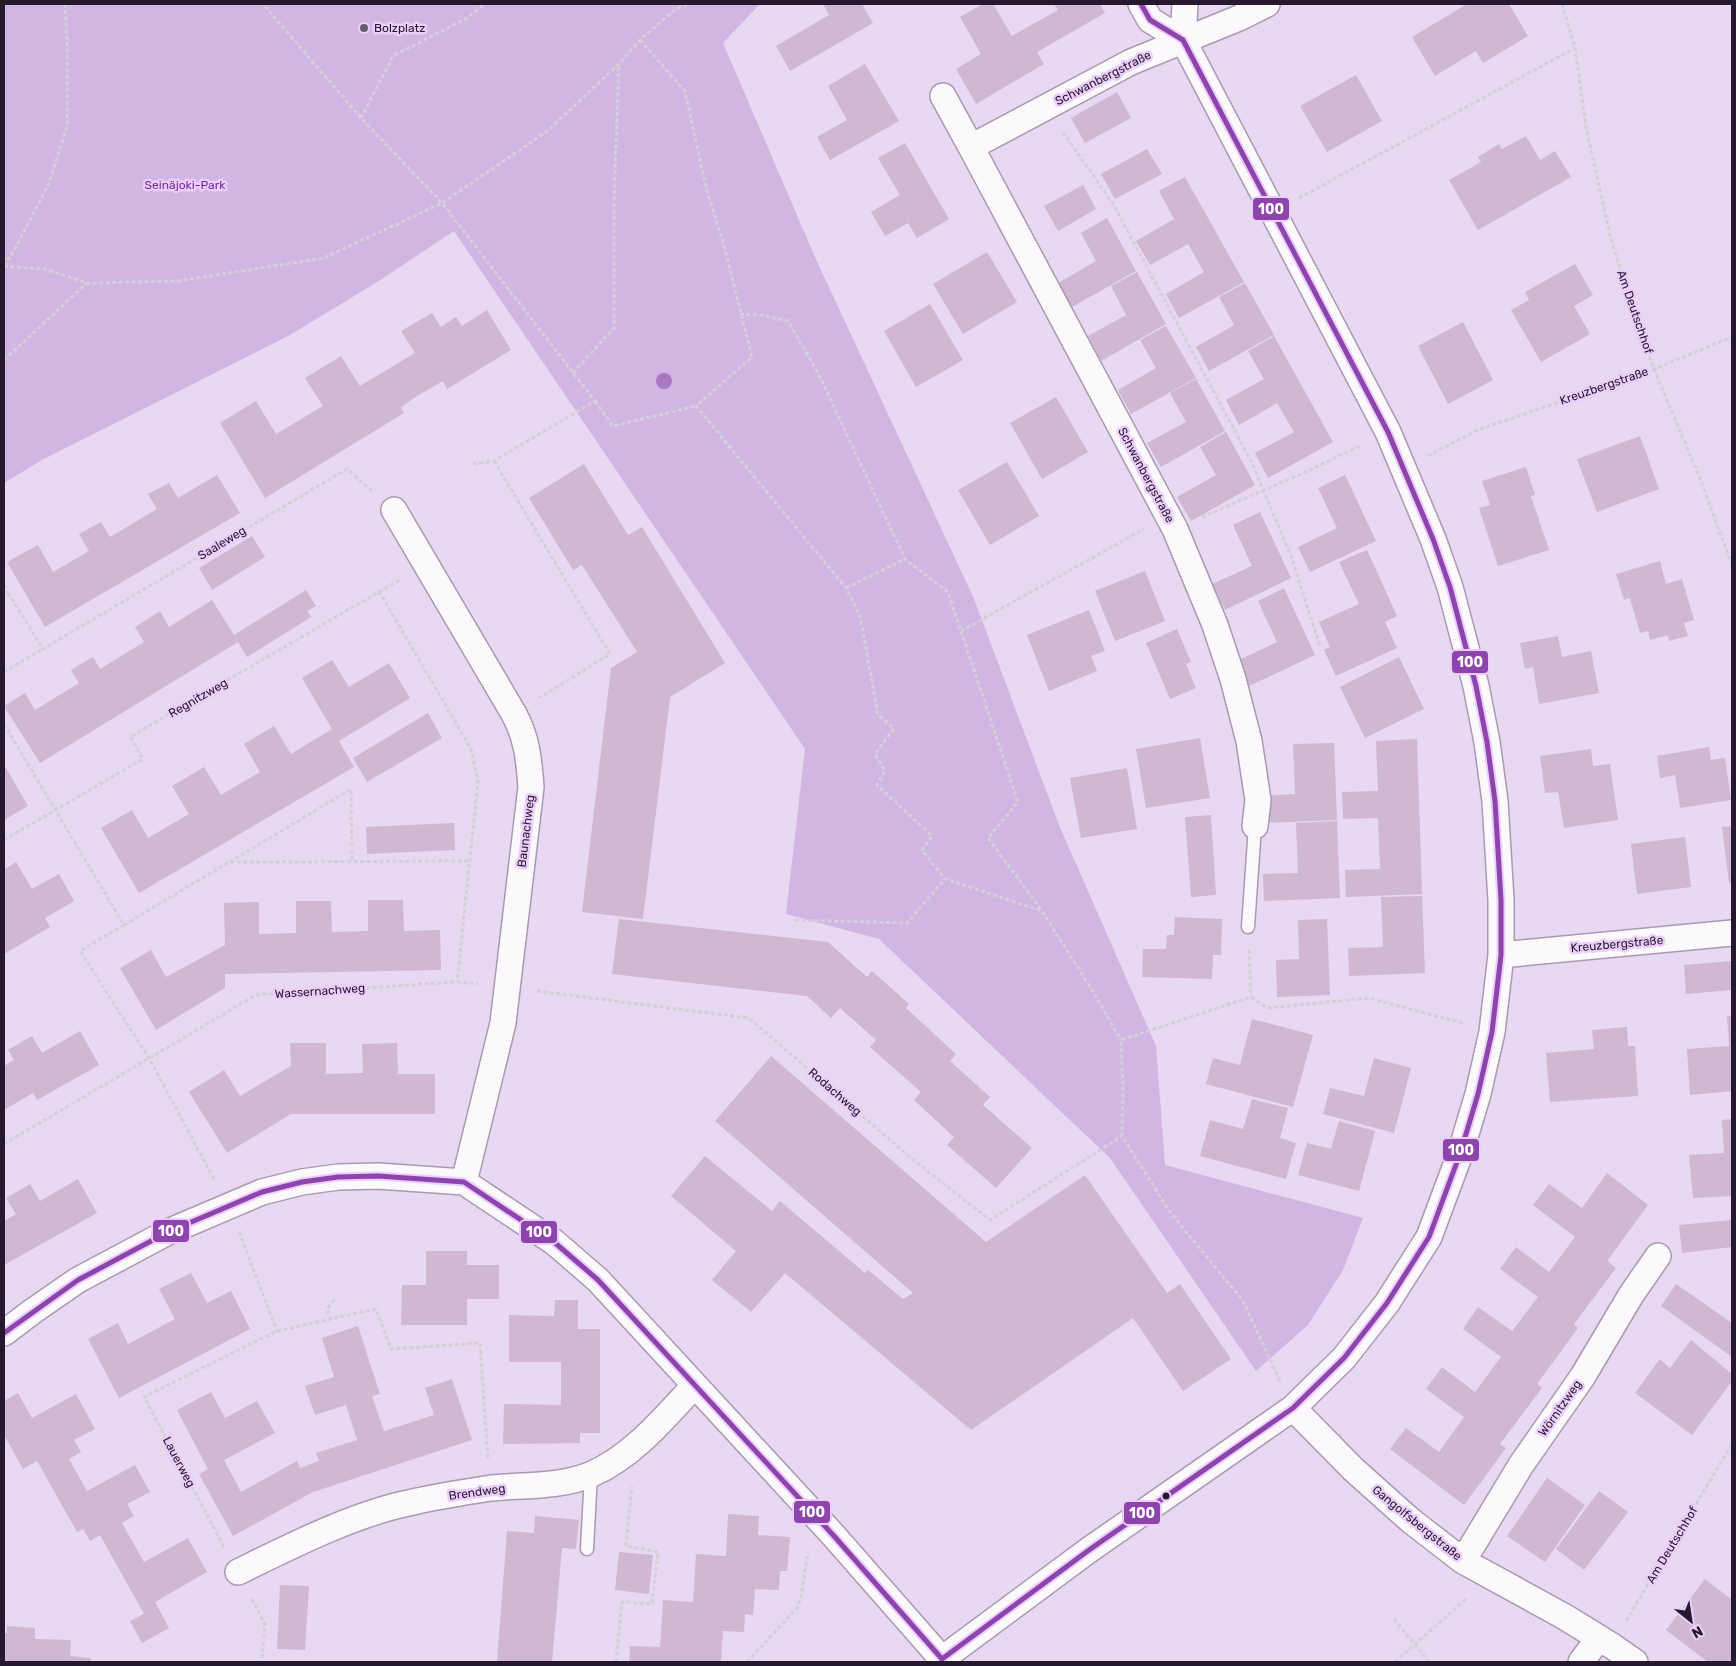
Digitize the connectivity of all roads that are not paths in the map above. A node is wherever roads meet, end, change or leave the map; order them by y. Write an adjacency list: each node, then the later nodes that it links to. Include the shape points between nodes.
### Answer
1 (1141, 4): 4 (street, via 1150,20)
2 (1186, 4): 4 (street)
3 (1267, 4): 4 (street)
4 (1183, 40): 6 (street, Schwanbergstraße, via 1131,62); 11 (street, via 1388,432 1450,587 1476,686 1495,801)
5 (943, 96): 6 (street, Schwanbergstraße)
6 (971, 147): 8 (street, Schwanbergstraße, via 1168,516 1215,625 1249,740 1258,800)
7 (394, 510): 12 (street, Baunachweg, via 514,714 529,754 531,787 503,1023)
8 (1255, 826): 9 (lane)
9 (1248, 927)
10 (1732, 933): 11 (street, Kreuzbergstraße)
11 (1501, 955): 16 (street, via 1492,1032 1478,1094 1429,1237 1387,1303 1344,1358)
12 (464, 1182): 14 (street, via 378,1176 338,1177 270,1190 168,1232 78,1280); 15 (street, via 554,1242 598,1280)
13 (1658, 1256): 19 (street, Wörnitzweg, via 1583,1376 1521,1465)
14 (4, 1333)
15 (694, 1386): 17 (street, Brendweg, via 617,1461); 22 (street, via 815,1514)
16 (1293, 1408): 19 (street, Gangolfsbergstraße, via 1360,1476); 22 (street, via 1089,1550)
17 (591, 1474): 18 (lane); 20 (street, Brendweg, via 567,1481 490,1488 411,1502 368,1514)
18 (587, 1549)
19 (1463, 1561): 21 (street, Gangolfsbergstraße)
20 (238, 1572)
21 (1605, 1642): 23 (street); 24 (street, Gangolfsbergstraße)
22 (940, 1660)
23 (1581, 1662)
24 (1635, 1662)

